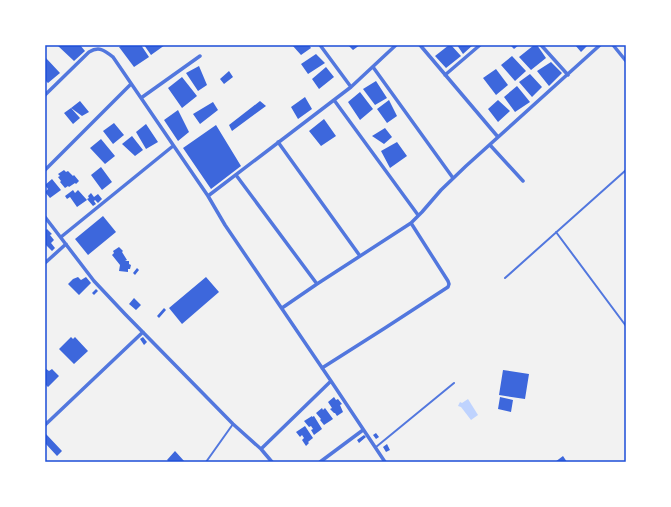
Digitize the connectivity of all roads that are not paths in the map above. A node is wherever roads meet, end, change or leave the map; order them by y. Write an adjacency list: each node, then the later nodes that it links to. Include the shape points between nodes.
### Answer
1 (320, 45): 14 (street)
2 (396, 45): 10 (street)
3 (420, 45): 11 (street)
4 (480, 45): 11 (street)
5 (541, 45): 12 (street)
6 (600, 45): 12 (street)
7 (613, 45): 9 (street)
8 (200, 56): 16 (street)
9 (626, 61)
10 (372, 67): 14 (street); 25 (street)
11 (445, 75): 18 (street)
12 (568, 75): 18 (street)
13 (131, 84): 15 (street, via 113,57 106,51 94,49); 16 (street); 22 (street)
14 (351, 87): 17 (street)
15 (45, 96)
16 (140, 98): 21 (street)
17 (334, 100): 19 (street); 28 (street)
18 (498, 137): 20 (street)
19 (278, 142): 24 (street); 34 (street)
20 (490, 145): 25 (street); 26 (street)
21 (174, 146): 27 (street); 32 (street)
22 (45, 170)
23 (626, 170): 31 (lane)
24 (236, 175): 27 (street); 37 (street)
25 (453, 178): 28 (street)
26 (523, 181)
27 (208, 196): 38 (street)
28 (418, 215): 30 (street)
29 (45, 217): 32 (street)
30 (411, 222): 34 (street); 41 (street, via 448,280 448,286)
31 (556, 232): 36 (lane); 39 (lane)
32 (61, 237): 33 (street)
33 (66, 244): 35 (street); 40 (street, via 94,281)
34 (360, 256): 37 (street)
35 (45, 263)
36 (505, 278)
37 (317, 284): 38 (street)
38 (282, 308): 41 (street)
39 (626, 326)
40 (143, 332): 44 (street); 45 (street)
41 (322, 368): 42 (street)
42 (331, 381): 46 (street); 48 (street)
43 (454, 383): 47 (lane)
44 (233, 424): 48 (street); 49 (lane)
45 (45, 425)
46 (363, 430): 47 (street); 51 (street)
47 (375, 448): 52 (street)
48 (261, 449): 50 (street)
49 (206, 462)
50 (272, 462)
51 (320, 462)
52 (384, 462)

